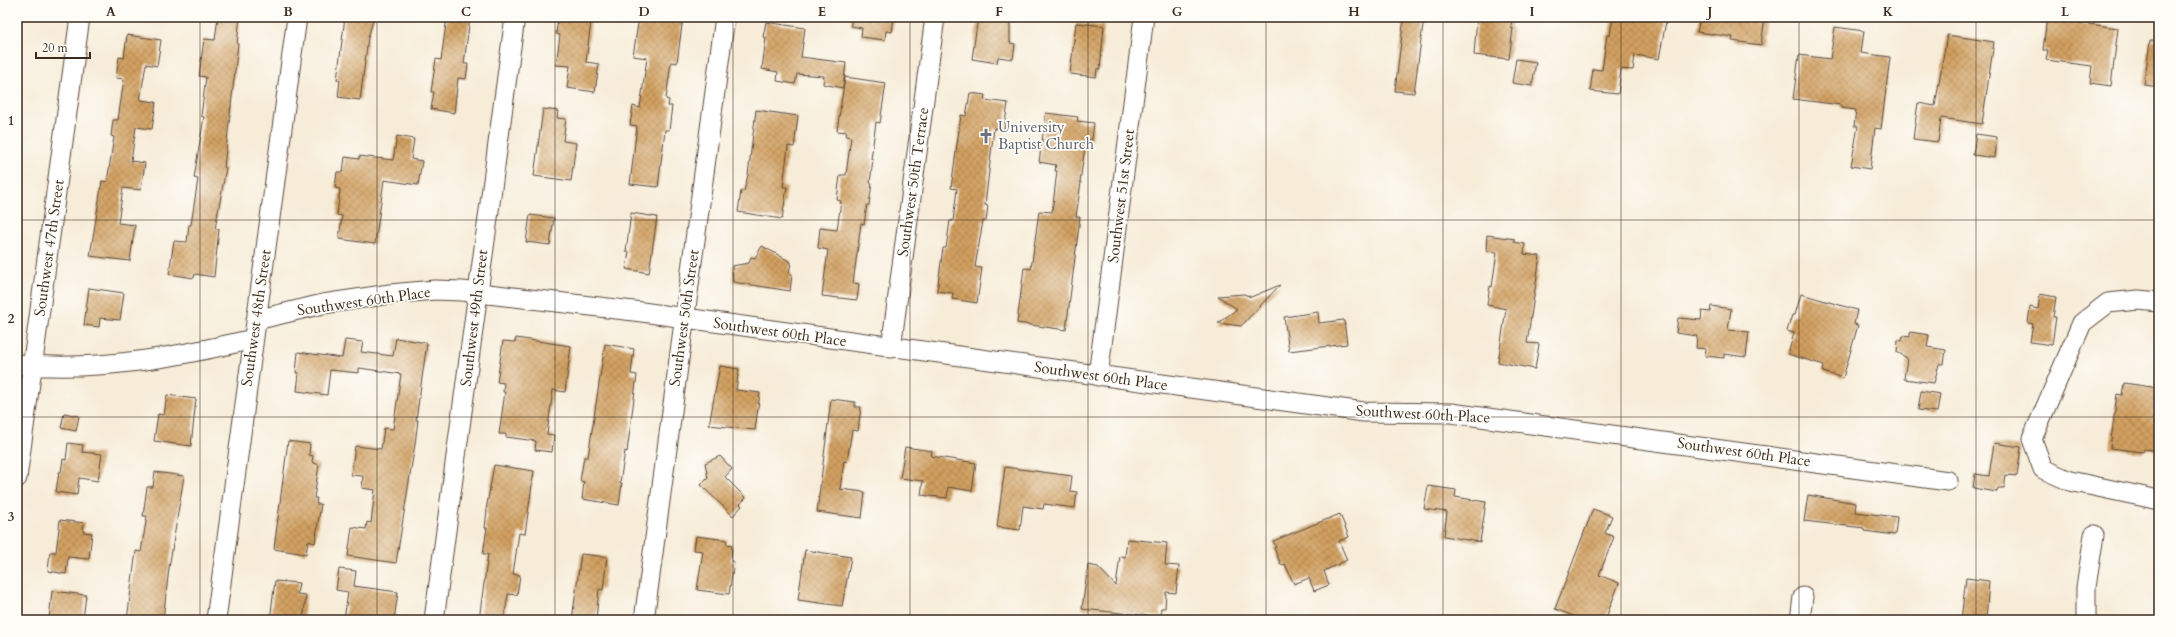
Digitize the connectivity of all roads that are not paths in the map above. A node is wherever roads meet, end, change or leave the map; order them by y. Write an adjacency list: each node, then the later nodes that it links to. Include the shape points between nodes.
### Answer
1 (80, 17): 12 (street, Southwest 47th Street)
2 (297, 17): 10 (street, Southwest 48th Street)
3 (515, 17): 7 (street, Southwest 49th Street)
4 (725, 17): 9 (street, Southwest 50th Street)
5 (935, 17): 11 (street, Southwest 50th Terrace)
6 (1144, 17): 13 (street, Southwest 51st Street)
7 (478, 293): 9 (street, Southwest 60th Place); 10 (street, Southwest 60th Place, via 408,291 323,304); 20 (street, Southwest 49th Street)
8 (2159, 302): 16 (street, via 2138,300 2108,303 2082,323 2032,439 2043,469 2070,481)
9 (685, 318): 11 (street, Southwest 60th Place); 21 (street, Southwest 50th Street)
10 (255, 329): 12 (street, Southwest 60th Place, via 209,349 122,363 63,367); 19 (street, Southwest 48th Street)
11 (891, 348): 13 (street, Southwest 60th Place)
12 (25, 365): 14 (street, Southwest 47th Street)
13 (1098, 376): 15 (street, Southwest 60th Place, via 1364,412 1451,413)
14 (17, 478)
15 (1948, 481)
16 (2159, 500)
17 (2094, 535): 23 (street, via 2086,587)
18 (1803, 597): 22 (street)
19 (216, 620)
20 (434, 620)
21 (644, 620)
22 (1800, 620)
23 (2086, 620)

